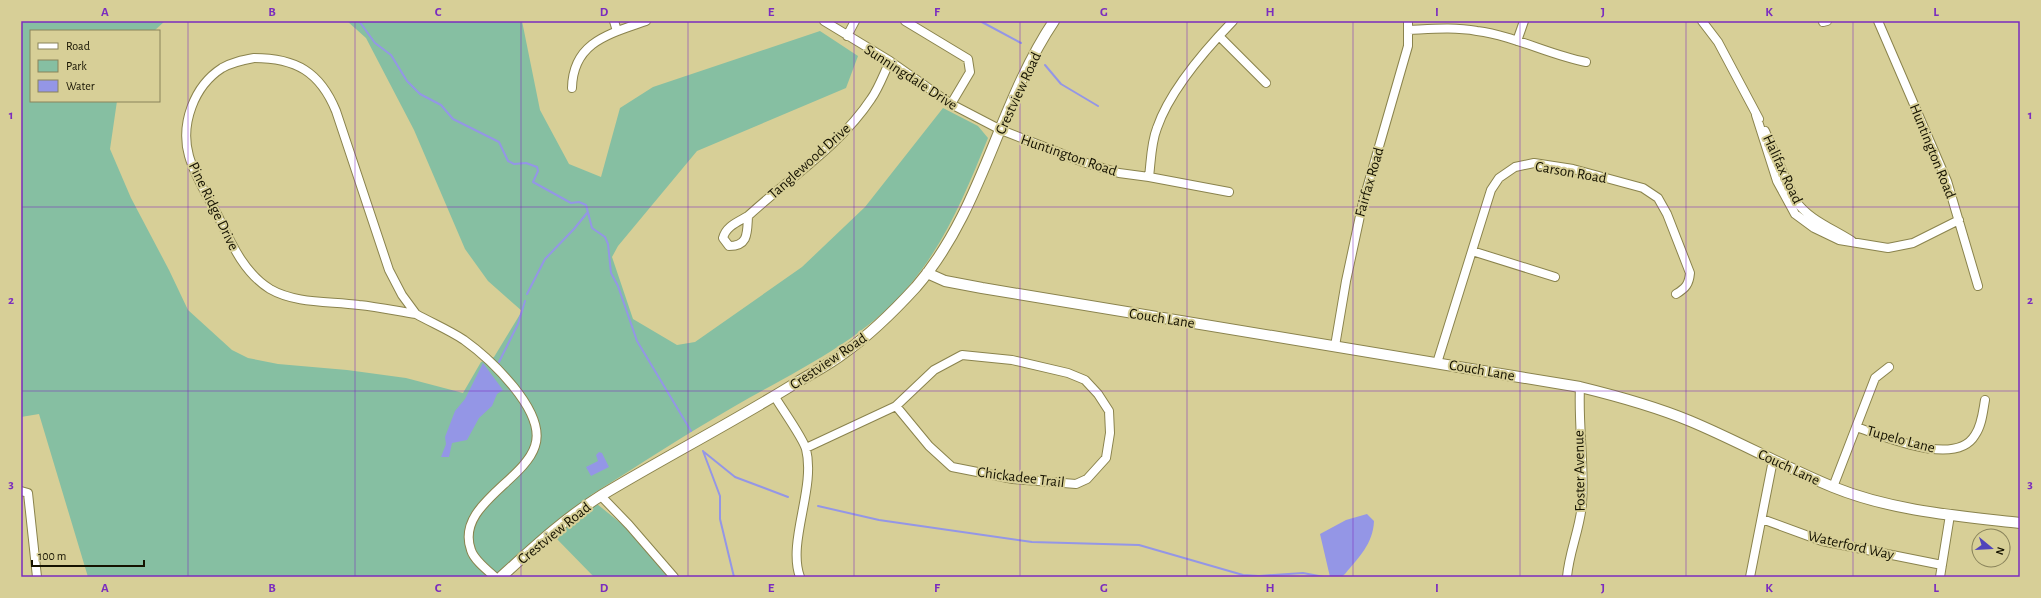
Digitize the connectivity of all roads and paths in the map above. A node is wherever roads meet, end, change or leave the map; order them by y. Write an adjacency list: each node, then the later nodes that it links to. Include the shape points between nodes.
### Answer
1 (614, 21): 13 (street)
2 (646, 21): 13 (street)
3 (824, 21): 14 (street, Sunningdale Drive)
4 (855, 21): 14 (street)
5 (905, 21): 21 (street, via 968,59 970,72)
6 (1054, 21): 22 (street, Crestview Road, via 1022,80)
7 (1233, 21): 15 (street)
8 (1408, 21): 12 (street, Fairfax Road)
9 (1524, 21): 16 (street)
10 (1702, 21): 26 (street, Halifax Road, via 1718,42 1756,115 1777,181 1795,214 1832,237 1888,248 1913,243)
11 (1878, 21): 26 (street, Huntington Road, via 1947,181)
12 (1409, 30): 16 (street, via 1443,28 1477,31); 33 (street, Fairfax Road, via 1408,46 1354,236)
13 (618, 31): 20 (street, via 582,52 575,65)
14 (847, 36): 17 (street, Sunningdale Drive)
15 (1219, 36): 19 (street); 23 (street, via 1179,86 1162,115 1156,130)
16 (1517, 41): 18 (street)
17 (890, 61): 21 (street, Sunningdale Drive); 25 (street, Tanglewood Drive, via 872,99 850,125)
18 (1586, 62)
19 (1266, 83)
20 (572, 88)
21 (951, 104): 22 (street, Sunningdale Drive)
22 (1001, 130): 23 (street, Huntington Road, via 1083,162 1119,173); 28 (street, Crestview Road, via 965,212 939,258)
23 (1149, 177): 24 (street, Huntington Road)
24 (1229, 192)
25 (748, 216)
26 (1959, 220): 30 (street, Huntington Road, via 1972,273)
27 (1472, 251): 29 (street); 31 (street, Carson Road, via 1491,190 1499,178 1515,168 1534,163 1573,169 1643,188 1658,198 1690,273 1690,280 1685,289); 34 (street, Carson Road)
28 (927, 273): 33 (street, Couch Lane, via 945,281 982,288); 37 (street, Crestview Road, via 885,320 844,353)
29 (1556, 277)
30 (1978, 286)
31 (1676, 294)
32 (416, 314): 32 (street, Pine Ridge Drive, via 389,270 336,111 321,83 298,66 275,59 242,60 222,68 196,97 189,117 187,145 194,169 244,264 257,280 283,295); 51 (street, Pine Ridge Drive, via 462,339 483,355 515,389 534,422 537,439 533,452 479,509 470,530 471,551)
33 (1335, 346): 34 (street, Couch Lane)
34 (1438, 363): 36 (street, Couch Lane)
35 (1889, 367): 40 (street, via 1875,378)
36 (1580, 387): 42 (street, Couch Lane, via 1632,400 1690,421); 55 (street, Foster Avenue, via 1578,415 1582,503)
37 (774, 397): 41 (street); 45 (street, Crestview Road)
38 (1985, 400): 40 (street, Tupelo Lane, via 1975,437 1962,447 1948,450 1920,447)
39 (896, 406): 39 (street, Chickadee Trail, via 934,370 962,355 1012,360 1068,373 1085,380 1109,411 1110,433 1106,458 1087,479 1076,484 1013,479 952,467 929,446); 41 (street, Chickadee Trail)
40 (1856, 427): 43 (street)
41 (806, 448): 54 (street, via 809,468 797,558)
42 (1773, 460): 43 (street, Couch Lane); 47 (street)
43 (1833, 487): 46 (street, Couch Lane, via 1910,508)
44 (21, 491): 50 (street, via 28,493)
45 (601, 496): 52 (street, Crestview Road, via 547,536); 53 (street)
46 (1950, 515): 48 (street, Couch Lane); 49 (street)
47 (1762, 519): 49 (street, Waterford Way, via 1822,541); 56 (street)
48 (2020, 523)
49 (1942, 565): 57 (street)
50 (37, 577)
51 (495, 577)
52 (501, 577)
53 (674, 577)
54 (800, 577)
55 (1567, 577)
56 (1750, 577)
57 (1940, 577)

